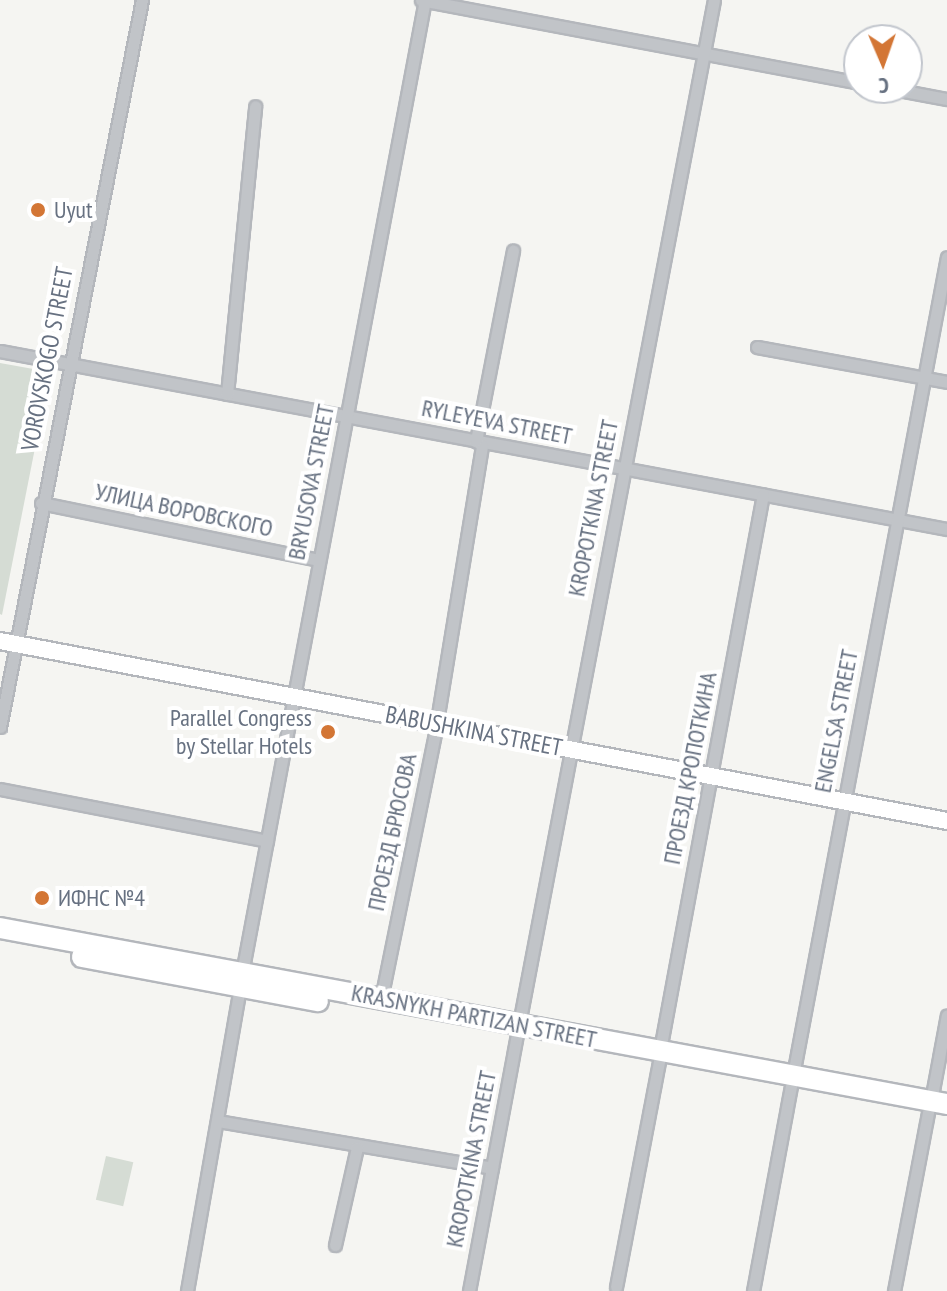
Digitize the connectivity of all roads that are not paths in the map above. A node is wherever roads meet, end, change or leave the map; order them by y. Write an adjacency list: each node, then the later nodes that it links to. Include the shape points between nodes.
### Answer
1 (142, 0): 13 (street, VOROVSKOGO STREET)
2 (424, 0): 4 (street); 17 (street, BRYUSOVA STREET)
3 (714, 0): 4 (street, KROPOTKINA STREET)
4 (704, 54): 5 (street); 19 (street, KROPOTKINA STREET)
5 (843, 80)
6 (923, 95): 7 (street)
7 (947, 99)
8 (255, 106): 16 (street)
9 (513, 251): 18 (street)
10 (947, 257): 14 (street, ENGELSA STREET)
11 (757, 347): 14 (street)
12 (0, 351): 13 (street, RYLEYEVA STREET)
13 (68, 364): 16 (street, RYLEYEVA STREET); 21 (street, VOROVSKOGO STREET)
14 (924, 376): 15 (street); 22 (street, ENGELSA STREET)
15 (947, 382)
16 (227, 394): 17 (street, RYLEYEVA STREET)
17 (346, 416): 18 (street, RYLEYEVA STREET); 24 (street, BRYUSOVA STREET)
18 (476, 441): 19 (street, RYLEYEVA STREET); 27 (street, ПРОЕЗД БРЮСОВА, via 482,445)
19 (623, 468): 20 (street, RYLEYEVA STREET); 29 (street, KROPOTKINA STREET)
20 (763, 494): 22 (street, RYLEYEVA STREET); 30 (street, ПРОЕЗД КРОПОТКИНА)
21 (41, 503): 24 (street, УЛИЦА ВОРОВСКОГО); 25 (street, VOROVSKOGO STREET)
22 (897, 520): 23 (street, RYLEYEVA STREET); 32 (street, ENGELSA STREET)
23 (947, 529)
24 (318, 560): 26 (street, BRYUSOVA STREET)
25 (8, 643): 26 (street, BABUSHKINA STREET); 28 (street, VOROVSKOGO STREET)
26 (297, 698): 27 (street, BABUSHKINA STREET); 34 (street, BRYUSOVA STREET)
27 (436, 724): 29 (street, BABUSHKINA STREET); 38 (street, ПРОЕЗД БРЮСОВА)
28 (0, 727)
29 (570, 749): 30 (street, BABUSHKINA STREET); 40 (street, KROPOTKINA STREET)
30 (712, 776): 32 (street, BABUSHKINA STREET); 41 (street, ПРОЕЗД КРОПОТКИНА)
31 (0, 789): 34 (street)
32 (843, 801): 33 (street, BABUSHKINA STREET); 42 (street, ENGELSA STREET)
33 (947, 821)
34 (267, 841): 37 (street, BRYUSOVA STREET)
35 (0, 928): 37 (highway, KRASNYKH PARTIZAN STREET)
36 (0, 941): 37 (highway, KRASNYKH PARTIZAN STREET)
37 (241, 980): 38 (highway, KRASNYKH PARTIZAN STREET); 40 (highway, KRASNYKH PARTIZAN STREET); 44 (street, BRYUSOVA STREET)
38 (381, 999): 40 (highway, KRASNYKH PARTIZAN STREET)
39 (947, 1015): 43 (street)
40 (518, 1029): 41 (highway, KRASNYKH PARTIZAN STREET); 46 (street, KROPOTKINA STREET)
41 (660, 1056): 42 (highway, KRASNYKH PARTIZAN STREET); 48 (street, ПРОЕЗД КРОПОТКИНА)
42 (792, 1081): 43 (highway, KRASNYKH PARTIZAN STREET); 51 (street, ENGELSA STREET)
43 (938, 1108): 52 (street)
44 (218, 1121): 45 (street); 49 (street, BRYUSOVA STREET)
45 (357, 1147): 46 (street); 47 (street)
46 (492, 1168): 50 (street, KROPOTKINA STREET)
47 (335, 1245)
48 (616, 1287)
49 (187, 1291)
50 (469, 1291)
51 (753, 1291)
52 (894, 1291)

